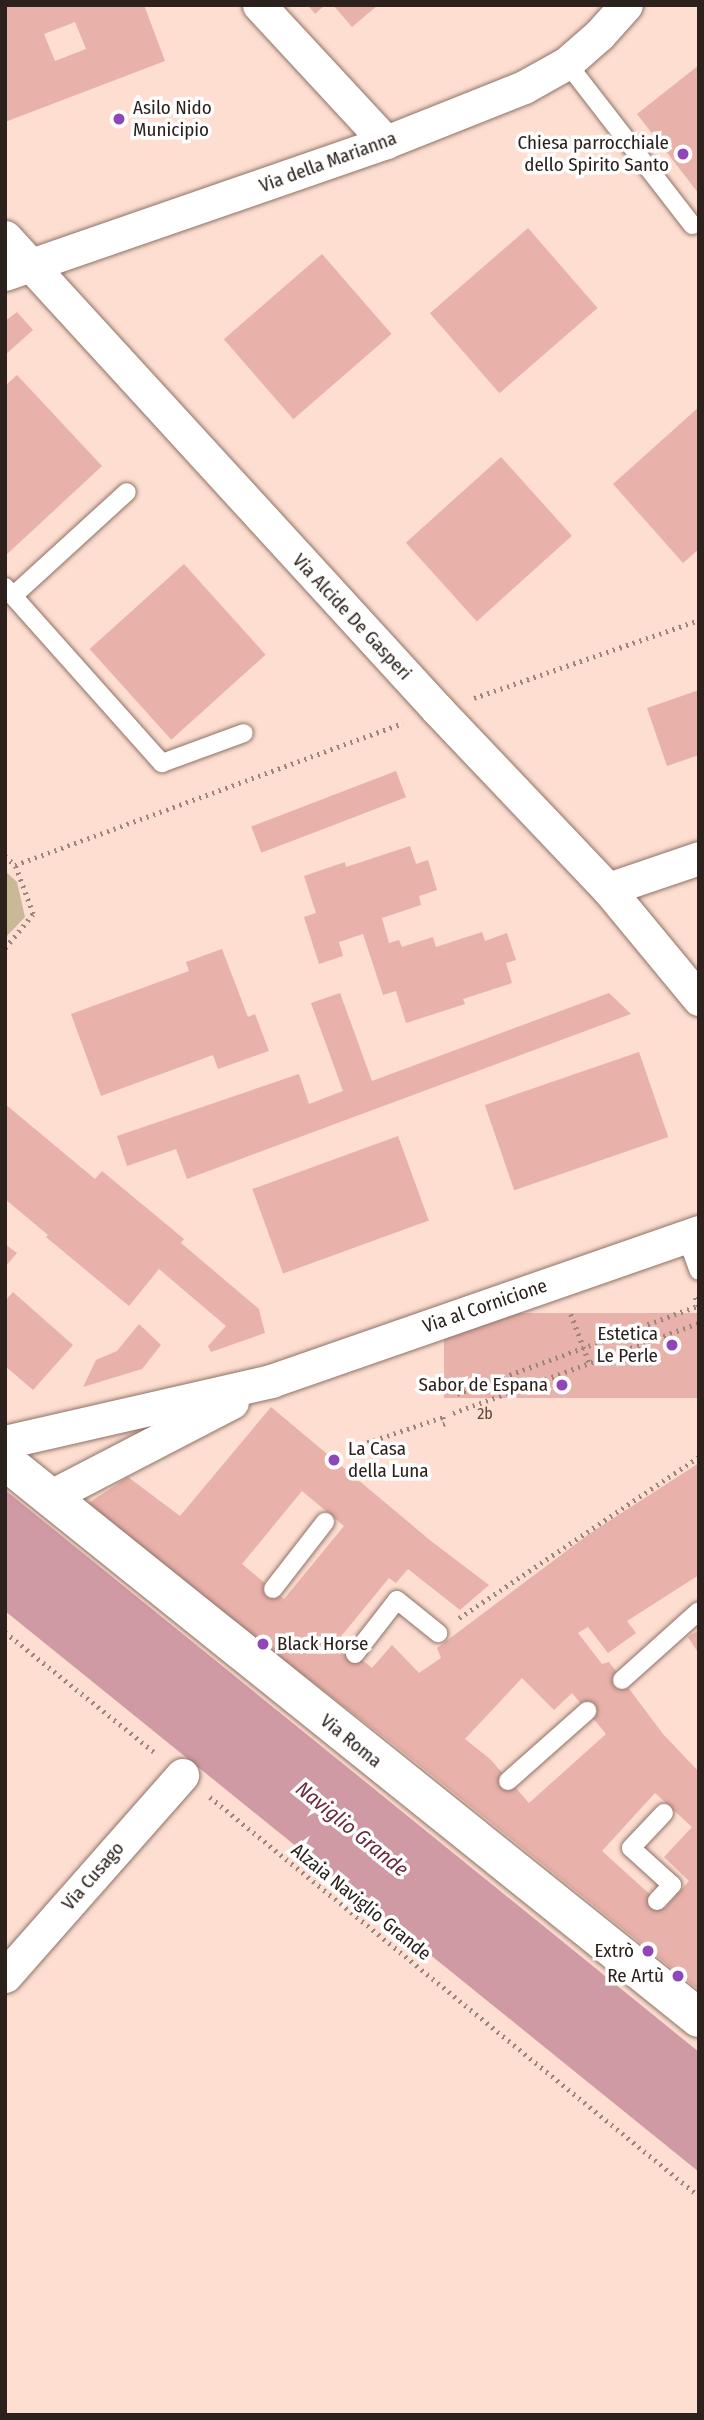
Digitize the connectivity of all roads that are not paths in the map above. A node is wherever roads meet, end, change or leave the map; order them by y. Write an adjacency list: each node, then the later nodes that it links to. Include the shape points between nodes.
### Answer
1 (626, 5): 3 (street, Via della Marianna)
2 (263, 7): 4 (street)
3 (567, 63): 4 (street, Via della Marianna, via 524,87); 5 (lane)
4 (387, 142): 7 (street, Via della Marianna)
5 (692, 225)
6 (5, 237): 7 (street, Via Alcide De Gasperi)
7 (18, 270): 12 (street, Via Alcide De Gasperi)
8 (127, 492): 9 (lane)
9 (9, 591): 10 (lane, via 162,763)
10 (244, 733)
11 (699, 858): 12 (street)
12 (608, 889): 13 (street, Via Alcide De Gasperi)
13 (699, 999)
14 (692, 1234): 15 (lane); 16 (street, Via al Cornicione)
15 (699, 1271)
16 (271, 1381): 17 (street, Via al Cornicione); 19 (street, Via al Cornicione)
17 (5, 1442)
18 (5, 1461): 19 (street, Via Roma)
19 (49, 1497): 32 (street, Via Roma, via 236,1636 466,1818 620,1942)
20 (325, 1522): 21 (lane)
21 (272, 1589)
22 (699, 1611): 25 (lane)
23 (438, 1633): 24 (lane, via 397,1600)
24 (355, 1654)
25 (622, 1680)
26 (587, 1711): 28 (lane)
27 (182, 1775): 31 (street, Via Cusago)
28 (508, 1781)
29 (664, 1813): 30 (lane, via 631,1848 672,1885)
30 (657, 1901)
31 (5, 1976)
32 (699, 2018)

